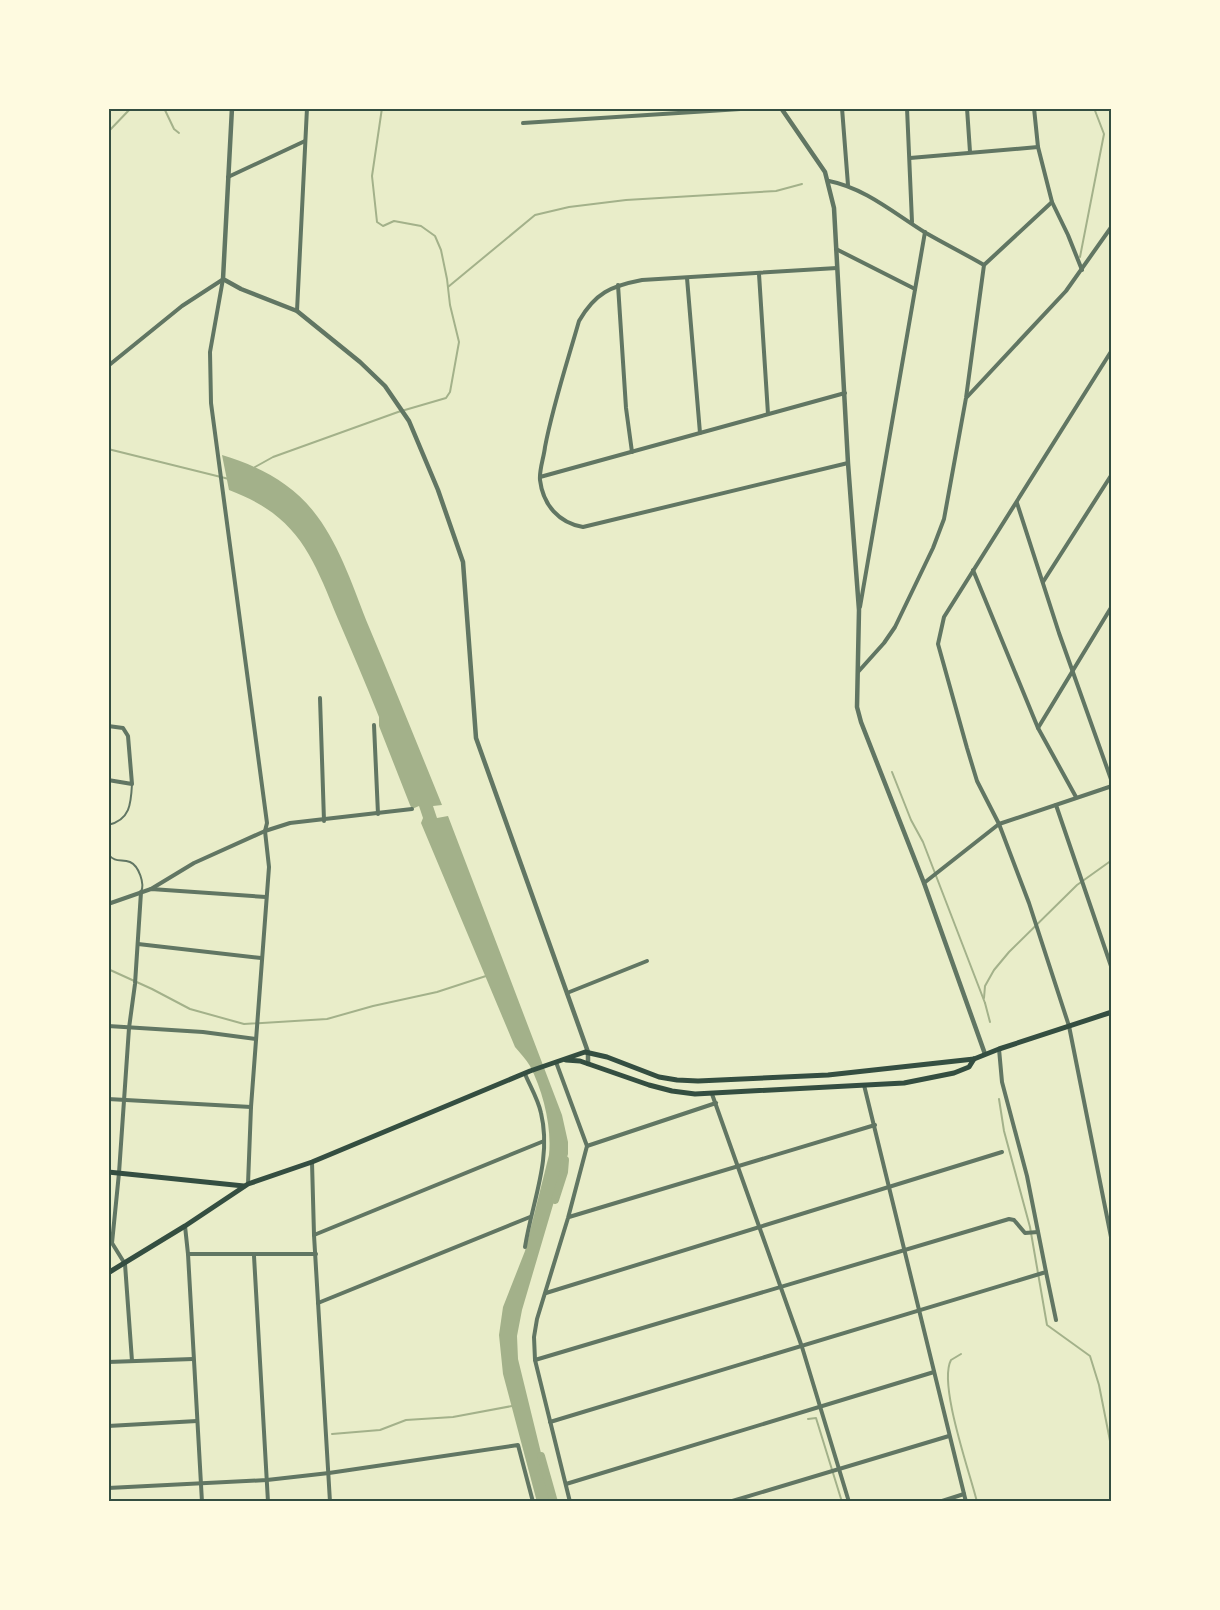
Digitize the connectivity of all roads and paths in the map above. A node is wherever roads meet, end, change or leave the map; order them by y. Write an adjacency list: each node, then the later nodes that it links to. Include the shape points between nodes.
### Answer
1 (232, 108): 14 (street)
2 (307, 108): 10 (street)
3 (756, 108): 9 (street)
4 (781, 108): 15 (street)
5 (842, 108): 16 (street)
6 (906, 108): 13 (street)
7 (967, 108): 12 (street)
8 (1034, 108): 11 (street)
9 (522, 123)
10 (306, 141): 14 (street); 30 (street)
11 (1038, 147): 12 (street); 17 (street)
12 (970, 152): 13 (street)
13 (910, 158): 18 (street)
14 (228, 177): 27 (street)
15 (829, 181): 16 (street); 21 (street)
16 (848, 185): 18 (street)
17 (1052, 202): 22 (street); 24 (street)
18 (912, 223): 20 (street)
19 (1112, 226): 24 (street)
20 (925, 232): 22 (street); 29 (street)
21 (836, 249): 23 (street); 29 (street)
22 (984, 265): 34 (street)
23 (837, 268): 25 (street); 33 (street)
24 (1082, 271): 34 (street)
25 (759, 274): 26 (street); 35 (street)
26 (687, 278): 28 (street); 36 (street)
27 (223, 279): 30 (street); 32 (street, via 182,306); 62 (street, via 210,352 211,403 254,717)
28 (618, 285): 37 (street); 40 (street, via 593,301 579,321)
29 (915, 290): 45 (street)
30 (297, 311): 73 (street, via 385,386 409,421 438,490 463,562 477,738)
31 (1112, 350): 41 (street)
32 (108, 366)
33 (845, 393): 35 (street); 38 (street)
34 (966, 398): 47 (street, via 939,534 895,627)
35 (768, 414): 36 (street)
36 (700, 433): 37 (street)
37 (632, 452): 40 (street)
38 (848, 463): 40 (street, via 583,527 573,526 552,511); 45 (street)
39 (1112, 474): 43 (street)
40 (540, 477)
41 (1017, 503): 42 (street); 43 (street)
42 (973, 570): 51 (street); 60 (street, via 944,617 938,644 977,781)
43 (1043, 583): 46 (street)
44 (1112, 606): 46 (street)
45 (859, 610): 47 (street)
46 (1072, 670): 51 (street); 54 (street)
47 (858, 673): 64 (street, via 856,696 861,722)
48 (320, 698): 59 (street)
49 (374, 725): 58 (street)
50 (108, 726): 53 (street, via 119,727 128,736)
51 (1038, 728): 55 (street)
52 (108, 780): 53 (street)
53 (132, 784): 61 (lane, via 128,813)
54 (1112, 784): 55 (street)
55 (1076, 797): 56 (street)
56 (1056, 805): 60 (street); 72 (street)
57 (412, 809): 58 (street)
58 (378, 814): 59 (street)
59 (324, 820): 62 (street)
60 (999, 824): 64 (street); 76 (street)
61 (108, 825)
62 (265, 831): 65 (street, via 194,863); 67 (street, via 269,867)
63 (108, 854): 66 (lane, via 114,860 134,865 142,881)
64 (924, 883): 79 (street)
65 (151, 889): 66 (street); 67 (street)
66 (141, 892): 68 (street); 69 (street)
67 (266, 897): 70 (street)
68 (108, 904)
69 (138, 944): 70 (street); 77 (street)
70 (261, 958): 78 (street)
71 (647, 961): 73 (street)
72 (1112, 969)
73 (567, 993): 80 (street)
74 (1112, 1012): 76 (main road)
75 (108, 1026): 77 (street)
76 (1069, 1026): 79 (main road); 108 (street)
77 (129, 1029): 78 (street); 89 (street)
78 (256, 1039): 91 (street)
79 (992, 1051): 82 (main road); 106 (street, via 1027,1176)
80 (588, 1052): 81 (main road); 82 (main road, via 659,1077 698,1081 828,1075); 84 (street)
81 (564, 1059): 83 (main road); 84 (main road)
82 (974, 1059): 86 (main road, via 969,1067 954,1073 904,1083)
83 (556, 1062): 85 (main road); 94 (street)
84 (588, 1064): 87 (main road, via 672,1091)
85 (527, 1073): 93 (street, via 540,1109); 96 (main road)
86 (864, 1085): 87 (main road); 92 (street)
87 (712, 1094): 90 (street)
88 (108, 1099): 89 (street)
89 (124, 1101): 91 (street); 99 (street)
90 (716, 1103): 94 (street); 97 (street)
91 (251, 1107): 100 (street)
92 (875, 1125): 97 (street); 101 (street)
93 (544, 1141): 102 (street, via 540,1182); 107 (street)
94 (587, 1146): 103 (street)
95 (1002, 1152): 101 (street)
96 (312, 1162): 100 (main road); 107 (street)
97 (737, 1167): 103 (street); 105 (street)
98 (108, 1172): 99 (main road)
99 (119, 1173): 100 (main road); 109 (street)
100 (246, 1185): 104 (main road)
101 (890, 1188): 105 (street); 111 (street)
102 (530, 1217): 110 (street); 120 (street)
103 (568, 1218): 119 (street)
104 (185, 1226): 112 (street); 115 (main road)
105 (760, 1226): 118 (street); 119 (street)
106 (1034, 1233): 111 (street, via 1023,1231 1009,1219); 117 (street)
107 (314, 1235): 113 (street)
108 (1112, 1239)
109 (110, 1243): 115 (street)
110 (525, 1247)
111 (905, 1250): 118 (street); 121 (street)
112 (188, 1254): 114 (street); 124 (street)
113 (316, 1254): 114 (street); 120 (street)
114 (254, 1256): 136 (street)
115 (125, 1264): 116 (main road); 126 (street)
116 (108, 1273)
117 (1044, 1273): 121 (street); 122 (street)
118 (781, 1286): 123 (street); 125 (street)
119 (546, 1293): 125 (street, via 534,1337)
120 (318, 1303): 135 (street)
121 (920, 1311): 123 (street); 128 (street)
122 (1056, 1320)
123 (802, 1347): 129 (street); 131 (street)
124 (193, 1359): 126 (street); 130 (street)
125 (535, 1360): 131 (street)
126 (132, 1361): 127 (street)
127 (108, 1362)
128 (934, 1371): 129 (street); 133 (street)
129 (820, 1408): 134 (street); 137 (street)
130 (197, 1421): 132 (street); 138 (street)
131 (550, 1422): 137 (street)
132 (108, 1425)
133 (949, 1436): 134 (street); 140 (street)
134 (838, 1468): 146 (street); 147 (street)
135 (328, 1473): 136 (street); 143 (street); 144 (street, via 518,1445)
136 (267, 1480): 138 (street); 142 (street)
137 (566, 1484): 145 (street)
138 (201, 1485): 139 (street); 141 (street)
139 (108, 1488)
140 (963, 1494): 148 (street); 149 (street)
141 (202, 1502)
142 (267, 1502)
143 (330, 1502)
144 (533, 1502)
145 (570, 1502)
146 (729, 1502)
147 (849, 1502)
148 (939, 1502)
149 (966, 1502)

